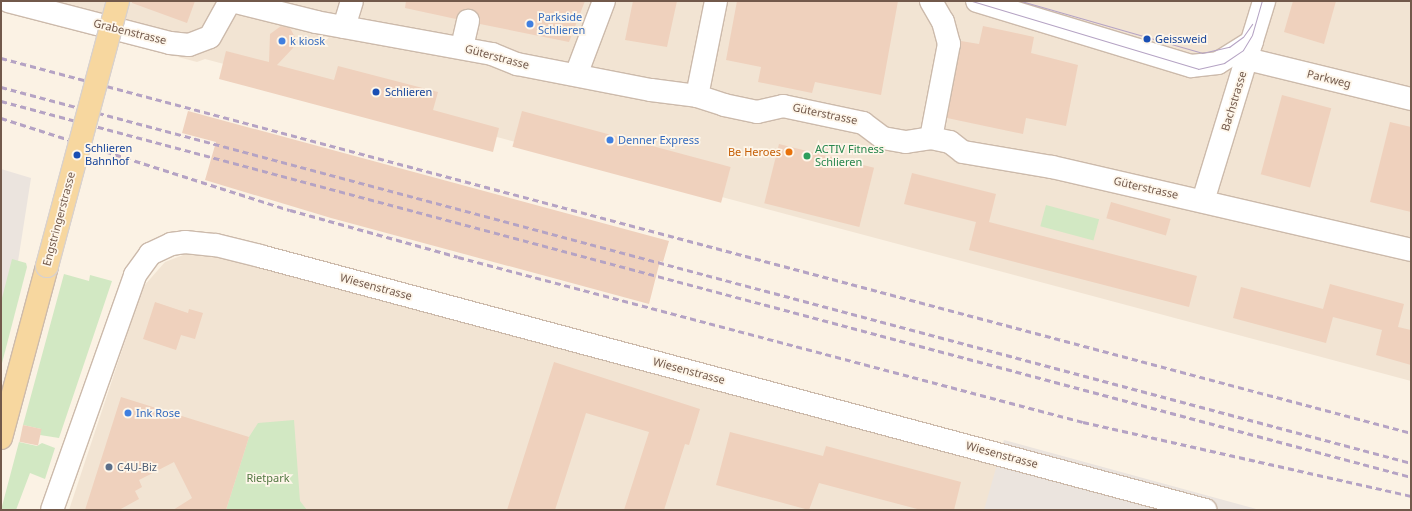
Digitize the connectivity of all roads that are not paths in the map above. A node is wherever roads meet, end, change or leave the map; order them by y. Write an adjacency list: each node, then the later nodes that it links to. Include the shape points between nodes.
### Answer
1 (8, 1): 3 (street, Grabenstrasse, via 170,43 189,45 210,37)
2 (118, 1): 21 (main road, Engstringerstrasse, bridge)
3 (231, 1): 12 (street, Güterstrasse)
4 (352, 1): 12 (street)
5 (604, 1): 15 (street)
6 (716, 1): 16 (street)
7 (931, 1): 18 (street, via 943,22 949,44)
8 (977, 1): 14 (street, via 1191,66 1218,63)
9 (1016, 1): 14 (street, via 1187,53)
10 (1264, 1): 14 (street, Bachstrasse)
11 (468, 21): 13 (street)
12 (344, 27): 13 (street, Güterstrasse)
13 (462, 47): 15 (street, Güterstrasse, via 492,54 517,64)
14 (1249, 51): 17 (street, Parkweg); 19 (street, Bachstrasse)
15 (576, 75): 16 (street, Güterstrasse)
16 (697, 96): 18 (street, Güterstrasse, via 756,112 783,106 863,122 883,138 906,142)
17 (1411, 99)
18 (931, 138): 19 (street, Güterstrasse, via 950,142 963,152 1052,167)
19 (1203, 201): 20 (street, Güterstrasse)
20 (1411, 250)
21 (1, 438)
22 (52, 510): 23 (street, Wiesenstrasse, via 135,275 150,254 171,244 199,242 260,256)
23 (1202, 510)

